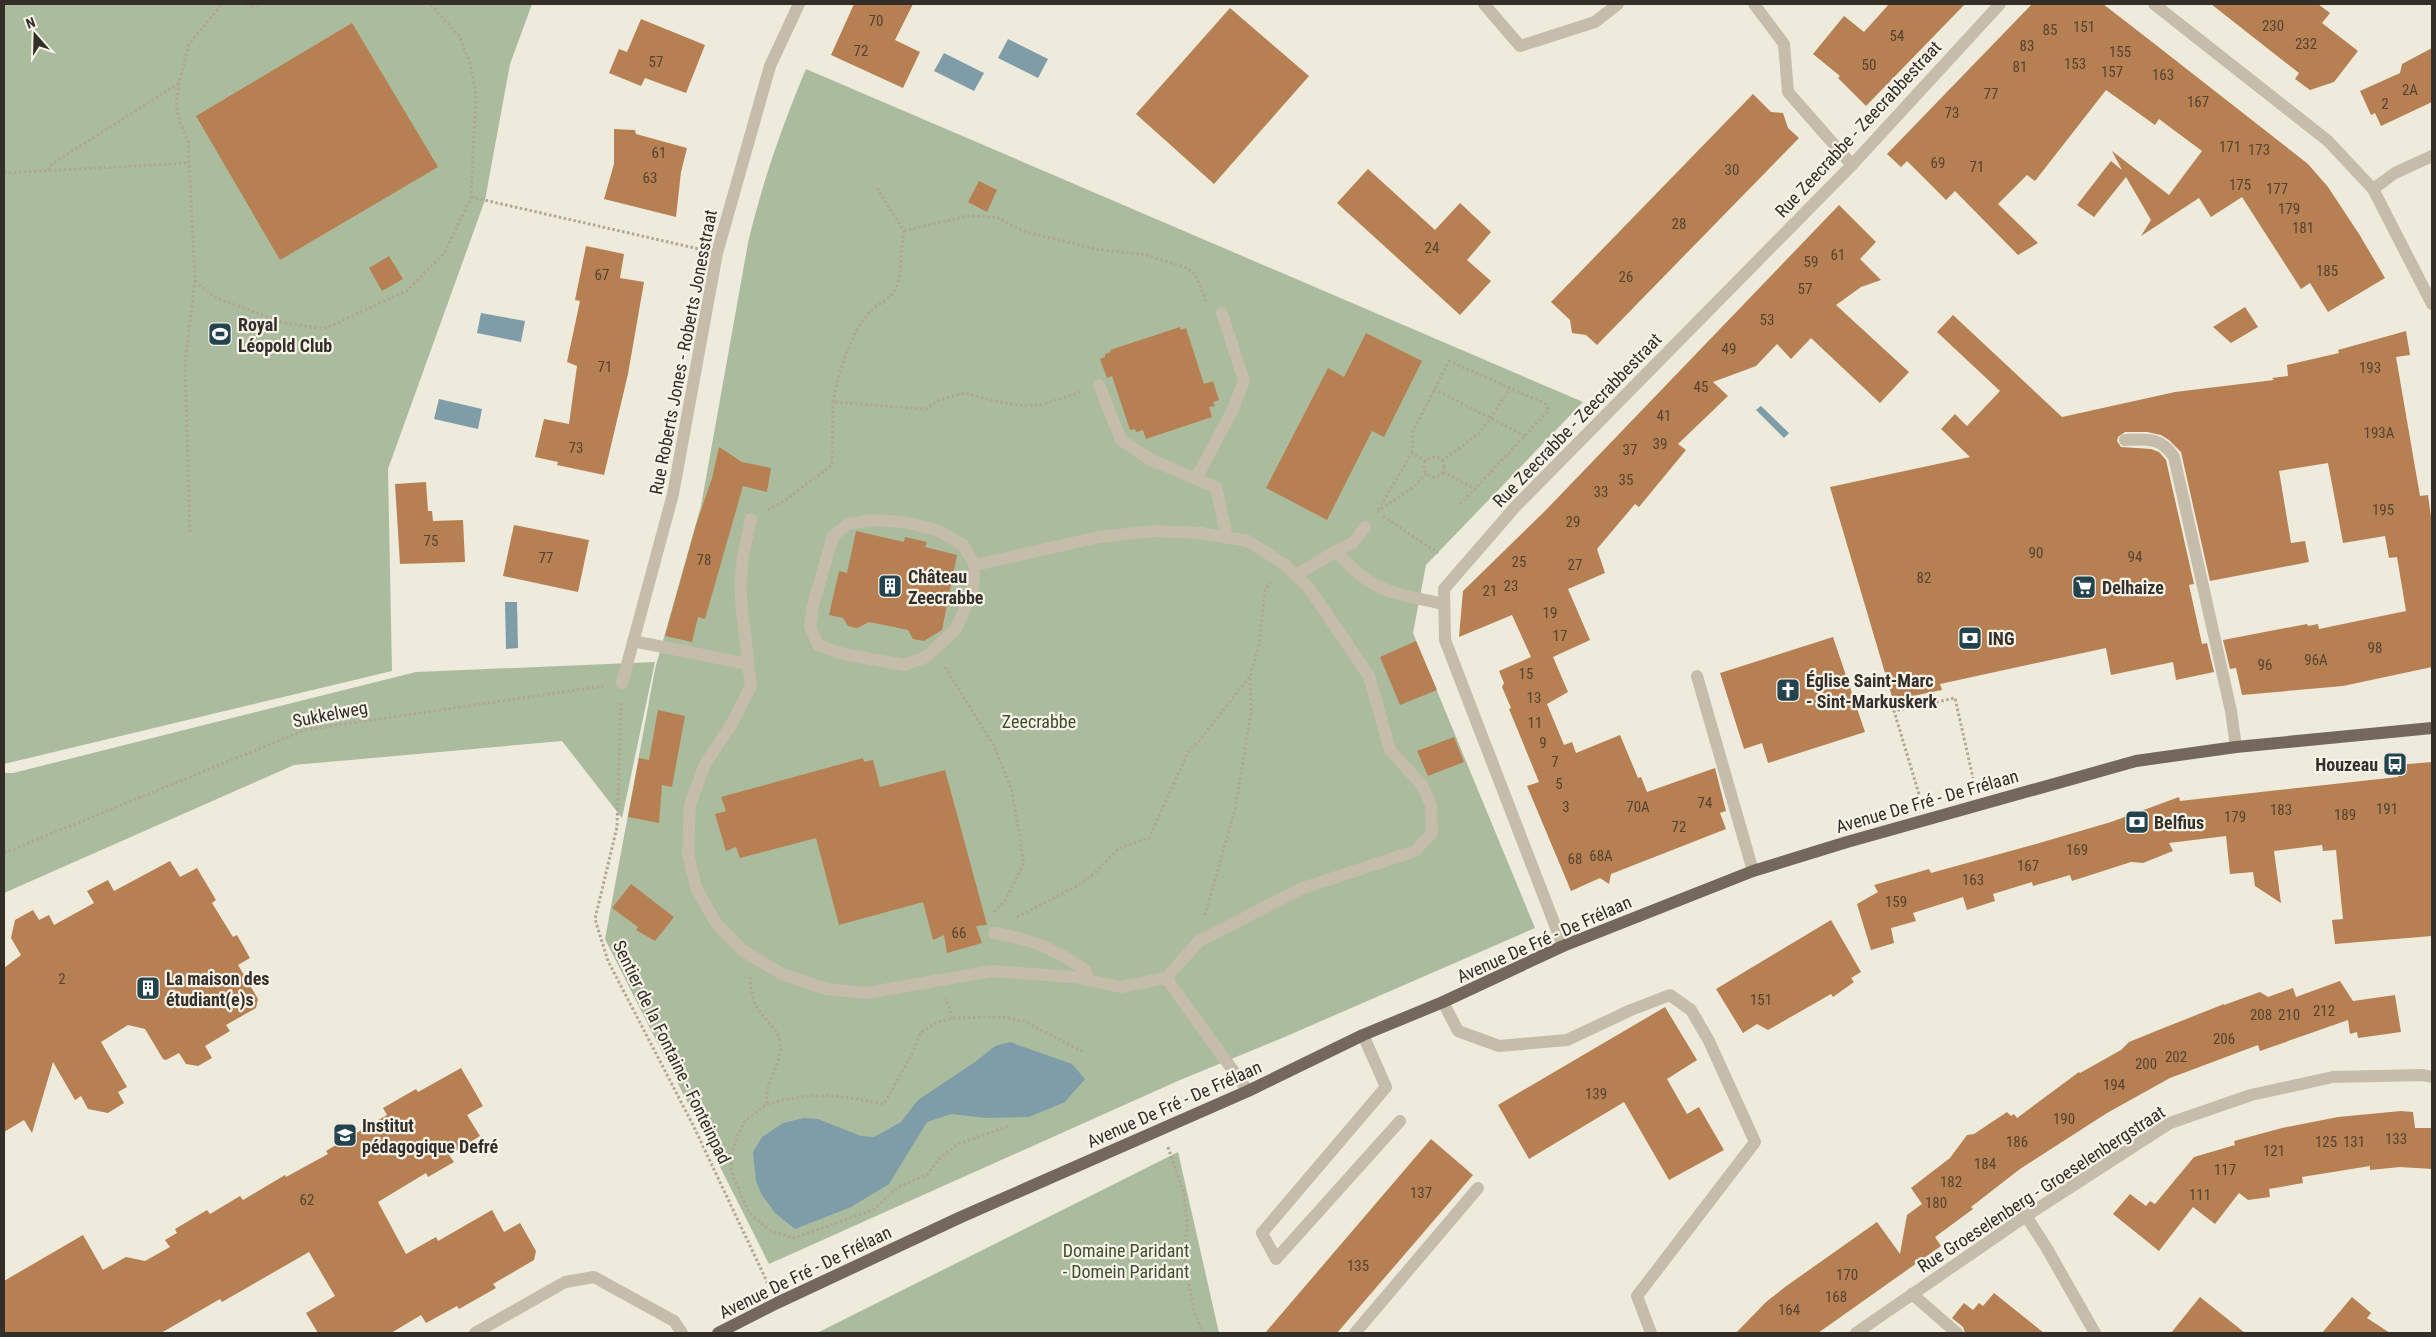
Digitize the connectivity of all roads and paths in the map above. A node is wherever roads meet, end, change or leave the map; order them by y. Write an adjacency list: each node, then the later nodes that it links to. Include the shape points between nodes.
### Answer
1 (222, 4): 11 (path, via 189,44)
2 (246, 4): 3 (path)
3 (262, 4)
4 (430, 4): 19 (path, via 459,36 470,63 476,94)
5 (799, 4): 21 (street, Rue Roberts Jones - Roberts Jonesstraat, via 770,66)
6 (1484, 4): 7 (street, via 1520,46 1595,22)
7 (1618, 4)
8 (1754, 4): 14 (street, via 1784,44 1788,92)
9 (2000, 4): 14 (street, Rue Zeecrabbe - Zeecrabbestraat)
10 (2154, 4): 18 (street, via 2328,141)
11 (178, 83): 13 (path, via 176,105 188,141); 15 (path, via 52,164)
12 (2432, 156): 18 (street, via 2395,173)
13 (188, 163): 15 (path); 22 (path)
14 (1852, 165): 50 (street, Rue Zeecrabbe - Zeecrabbestraat, via 1515,507 1444,589)
15 (48, 170): 16 (path)
16 (4, 172)
17 (878, 188): 20 (path)
18 (2373, 189): 23 (street)
19 (471, 197): 21 (path); 22 (path, via 444,252 408,290 324,329 264,316 214,297)
20 (904, 231): 24 (path, via 966,216 987,215 1038,236 1095,249 1147,254 1187,268 1196,276 1208,308); 28 (path, via 900,276 895,290 871,311 860,326 840,374)
21 (717, 252): 51 (street, Rue Roberts Jones - Roberts Jonesstraat, via 673,494)
22 (195, 281): 43 (path, via 185,363)
23 (2432, 304)
24 (1222, 313): 37 (street, via 1244,381)
25 (1099, 386): 28 (path, via 1044,404 1025,406 965,393 939,400 926,409); 37 (street, via 1121,440 1151,460)
26 (1510, 388): 27 (path, via 1449,361); 29 (path); 30 (path, via 1546,404 1548,410)
27 (1434, 389): 29 (path); 32 (path, via 1413,430)
28 (833, 402): 41 (path, via 832,466 784,501)
29 (1490, 419): 30 (path); 34 (path, via 1478,433)
30 (1525, 436): 38 (path)
31 (2125, 440): 58 (street, via 2156,441 2167,446 2174,457 2229,702)
32 (1412, 453): 33 (path); 40 (path)
33 (1426, 461): 34 (path, via 1436,457); 36 (path)
34 (1442, 461): 35 (path)
35 (1443, 472): 36 (path, via 1437,477); 38 (path)
36 (1426, 474): 40 (path)
37 (1197, 477): 44 (street, via 1216,487)
38 (1475, 489): 39 (path)
39 (1459, 505)
40 (1377, 512): 42 (path); 46 (path)
41 (750, 520): 53 (street, via 741,568)
42 (1365, 527): 45 (street, via 1353,543)
43 (190, 532)
44 (1228, 538): 47 (street, via 1248,541); 48 (street, via 1155,531 1099,537)
45 (1336, 551): 49 (street); 50 (street, via 1353,571 1374,585 1394,594)
46 (1438, 552)
47 (1284, 564): 49 (street); 54 (path, via 1266,590 1259,645)
48 (975, 565): 52 (street, via 972,592 956,629); 52 (street, via 963,545 937,530 904,522 870,520 848,524 833,536 810,626 818,645 843,654 904,665 926,657)
49 (1296, 575): 66 (street, via 1324,608 1369,676 1390,750 1422,785 1431,805 1432,833 1416,851 1303,888)
50 (1444, 604): 67 (street, Rue Zeecrabbe - Zeecrabbestraat, via 1445,640)
51 (633, 641): 53 (street); 56 (street, Rue Roberts Jones - Roberts Jonesstraat)
52 (933, 650): 63 (path, via 994,746 1012,791 1024,863 1005,901)
53 (748, 664): 68 (street, via 751,686 731,725 704,764 690,805 688,853 696,888 716,923)
54 (1250, 676): 64 (path, via 1189,750 1149,838 1119,848 1095,873 1075,887); 66 (path, via 1251,712 1235,809)
55 (1697, 676): 62 (street)
56 (622, 683): 61 (path, Sukkelweg, via 305,730); 85 (path, Sentier de la Fontaine - Fonteinpad, via 617,826 595,919 608,961 693,1125)
57 (2432, 728): 58 (main road, Avenue De Fré - De Frélaan)
58 (2236, 747): 62 (main road, Avenue De Fré - De Frélaan, via 2136,761)
59 (1973, 778): 60 (path, via 1955,698 1894,711)
60 (1919, 794)
61 (4, 853)
62 (1753, 871): 67 (main road, Avenue De Fré - De Frélaan)
63 (993, 915)
64 (1009, 921)
65 (994, 933): 70 (street, via 1016,937 1067,957 1086,971)
66 (1199, 941): 69 (street)
67 (1563, 946): 72 (main road, Avenue De Fré - De Frélaan)
68 (754, 958): 71 (street, via 782,974 826,989 866,993); 78 (path, via 749,971 756,1005 774,1028 781,1046 779,1063 766,1096)
69 (1166, 978): 70 (street, via 1121,987); 77 (street)
70 (1088, 980): 71 (street, via 992,971)
71 (938, 982): 73 (path)
72 (1443, 1002): 74 (main road, Avenue De Fré - De Frélaan); 91 (street, via 1458,1031 1499,1046 1568,1040 1670,995 1691,1010 1709,1041 1755,1142 1636,1296)
73 (953, 1018): 75 (path, via 1002,1017 1024,1021); 78 (path, via 921,1032 884,1104 829,1094 797,1096)
74 (1363, 1035): 77 (main road, Avenue De Fré - De Frélaan); 79 (street, via 1386,1087 1262,1233 1276,1258)
75 (1083, 1052)
76 (2432, 1077): 83 (street, Rue Groeselenberg - Groeselenbergstraat, via 2333,1077 2242,1098 2170,1122)
77 (1248, 1091): 81 (main road, Avenue De Fré - De Frélaan)
78 (767, 1104): 80 (path, via 745,1121 738,1134 732,1153 732,1171 749,1213 771,1231 794,1238 873,1210 898,1188 928,1174 939,1159 956,1145)
79 (1400, 1121)
80 (1011, 1125)
81 (1162, 1129): 85 (main road, Avenue De Fré - De Frélaan, via 961,1217); 89 (path, via 1184,1194 1187,1224 1184,1254 1194,1312)
82 (1478, 1188): 90 (street)
83 (2026, 1216): 84 (street, Rue Groeselenberg - Groeselenbergstraat); 94 (street)
84 (1912, 1294): 92 (street, Rue Groeselenberg - Groeselenbergstraat); 93 (street)
85 (777, 1303): 88 (main road, Avenue De Fré - De Frélaan)
86 (475, 1333): 87 (street, via 565,1282 594,1277 674,1321)
87 (682, 1333)
88 (718, 1333)
89 (1203, 1333)
90 (1355, 1333)
91 (1651, 1333)
92 (1856, 1333)
93 (1957, 1333)
94 (2095, 1333)

